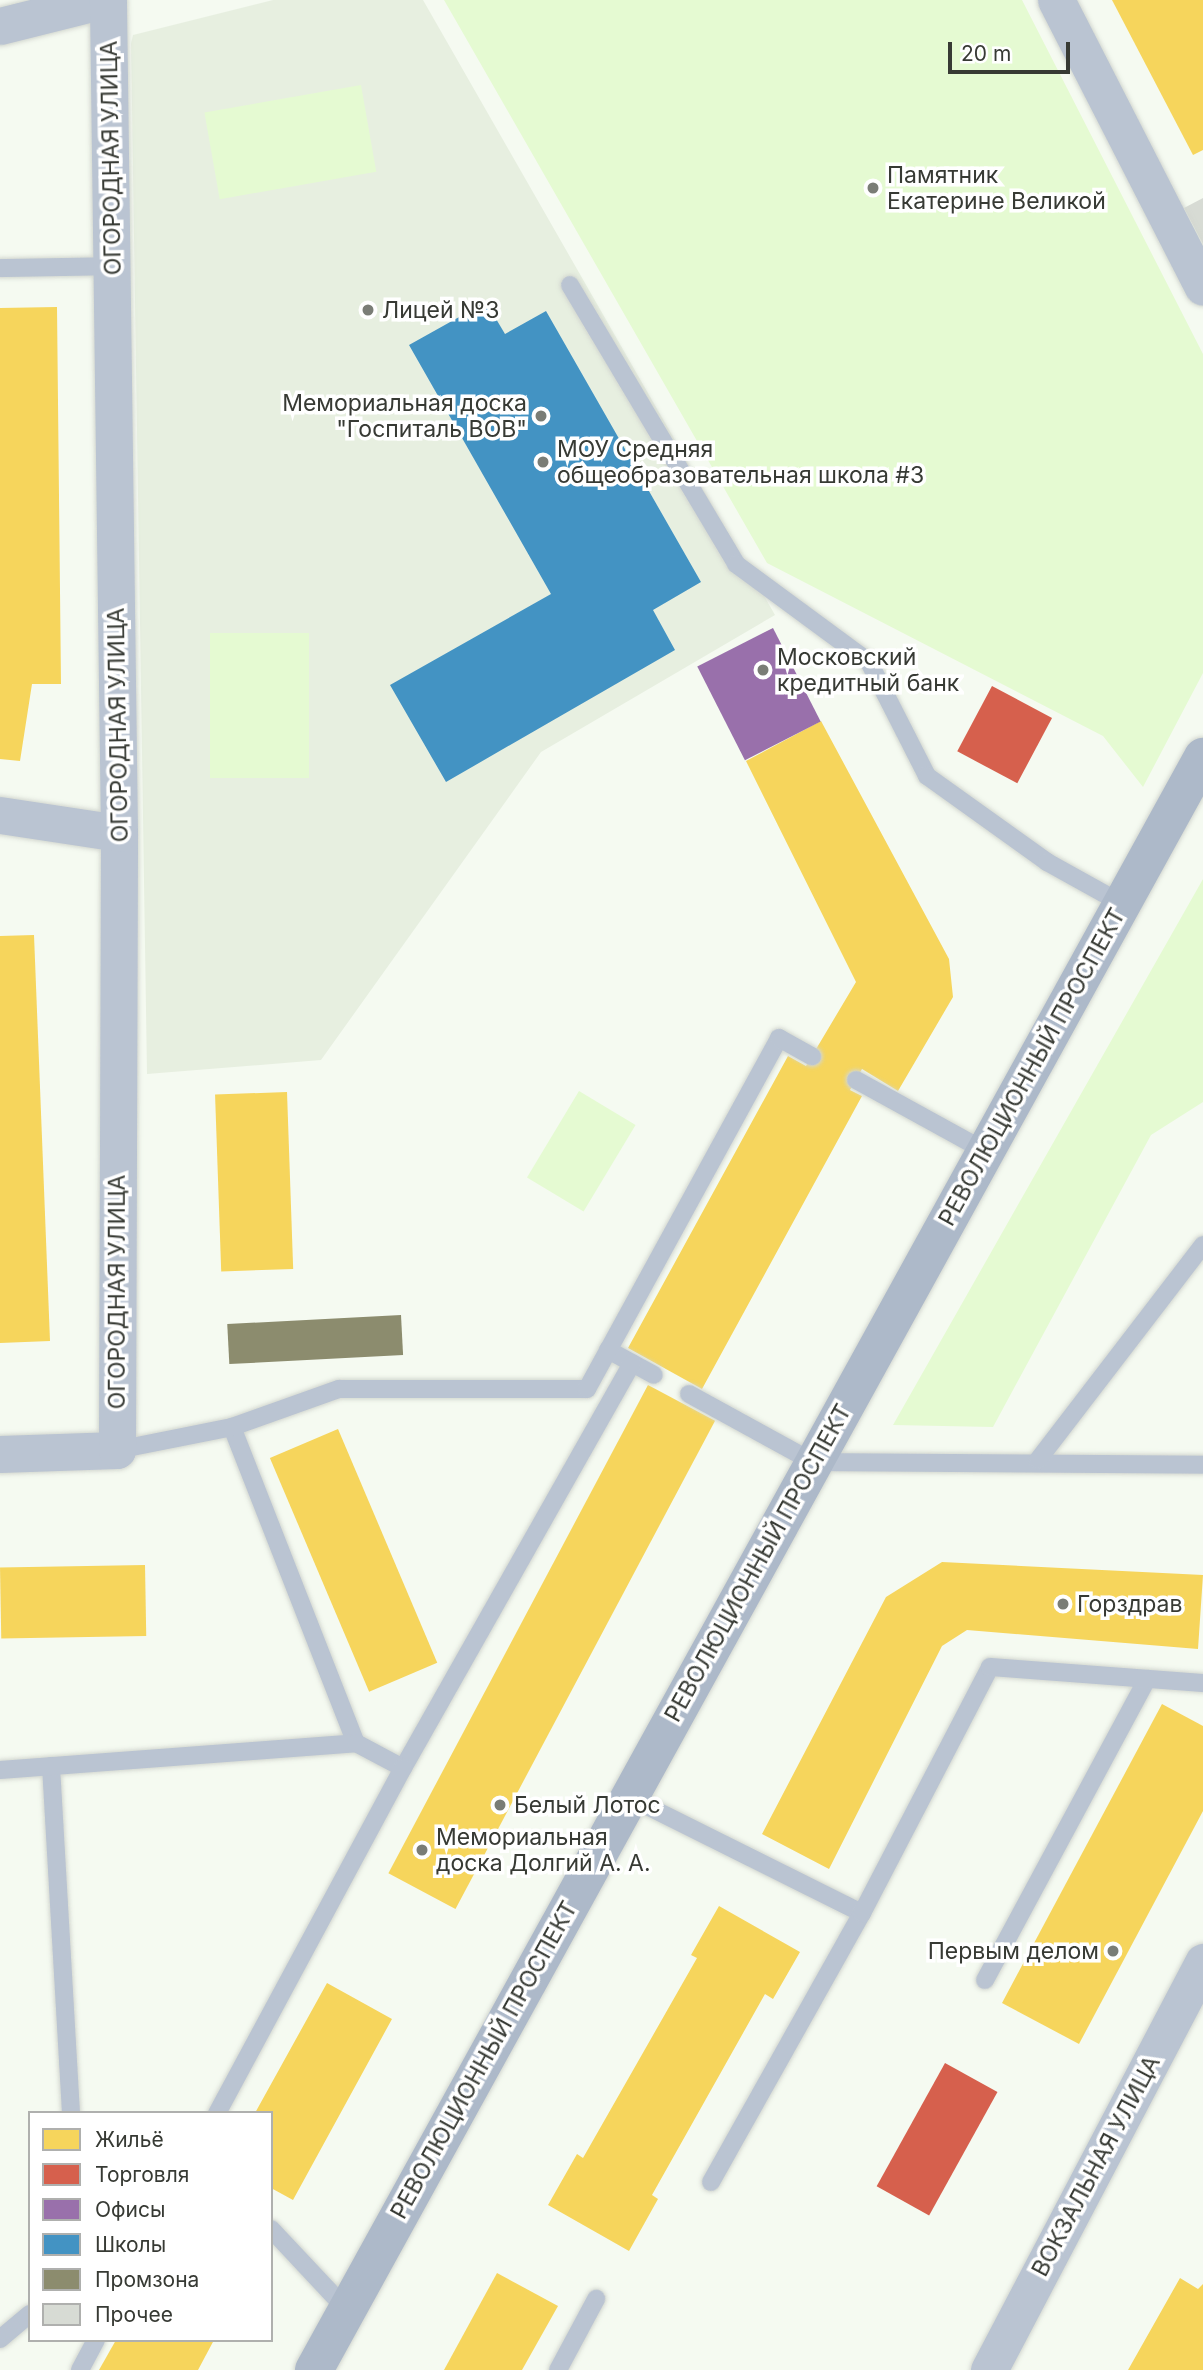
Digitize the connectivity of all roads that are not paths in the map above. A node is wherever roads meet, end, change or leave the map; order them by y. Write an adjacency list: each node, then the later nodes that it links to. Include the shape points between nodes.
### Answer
1 (106, 0): 3 (street); 4 (street, ОГОРОДНАЯ УЛИЦА)
2 (1056, 0): 7 (street)
3 (0, 26)
4 (112, 266): 5 (lane); 10 (street, ОГОРОДНАЯ УЛИЦА)
5 (0, 268)
6 (569, 285): 11 (lane, via 736,564 869,662 927,776 1046,862)
7 (1203, 287)
8 (1203, 757): 11 (street, РЕВОЛЮЦИОННЫЙ ПРОСПЕКТ)
9 (0, 815): 10 (street)
10 (119, 833): 23 (street, ОГОРОДНАЯ УЛИЦА)
11 (1121, 903): 14 (street, РЕВОЛЮЦИОННЫЙ ПРОСПЕКТ)
12 (812, 1056): 16 (lane, via 779,1038)
13 (856, 1080): 14 (lane)
14 (987, 1152): 26 (street, РЕВОЛЮЦИОННЫЙ ПРОСПЕКТ)
15 (1203, 1245): 25 (lane)
16 (608, 1350): 17 (lane); 19 (lane)
17 (632, 1363): 18 (lane); 21 (lane)
18 (654, 1375)
19 (587, 1388): 21 (lane); 22 (lane, via 339,1389)
20 (689, 1394): 26 (lane)
21 (611, 1401): 32 (lane)
22 (232, 1427): 23 (lane); 30 (lane)
23 (117, 1450): 24 (street)
24 (0, 1454)
25 (1038, 1460): 26 (lane); 27 (lane)
26 (813, 1462): 34 (street, РЕВОЛЮЦИОННЫЙ ПРОСПЕКТ)
27 (1203, 1465)
28 (1147, 1679): 29 (lane); 35 (lane, via 990,1667); 37 (lane)
29 (1203, 1683)
30 (356, 1743): 31 (lane); 32 (lane)
31 (51, 1766): 33 (lane); 38 (lane)
32 (403, 1768): 39 (lane)
33 (0, 1770)
34 (629, 1797): 35 (lane); 43 (street, РЕВОЛЮЦИОННЫЙ ПРОСПЕКТ)
35 (862, 1913): 40 (lane)
36 (1203, 1962): 50 (street, ВОКЗАЛЬНАЯ УЛИЦА)
37 (985, 1980)
38 (71, 2111)
39 (218, 2111)
40 (711, 2182)
41 (273, 2232): 43 (lane)
42 (596, 2300): 49 (lane)
43 (347, 2310): 48 (street, РЕВОЛЮЦИОННЫЙ ПРОСПЕКТ)
44 (28, 2316): 45 (lane)
45 (0, 2339)
46 (95, 2342): 47 (lane)
47 (80, 2370)
48 (314, 2370)
49 (558, 2370)
50 (989, 2370)

